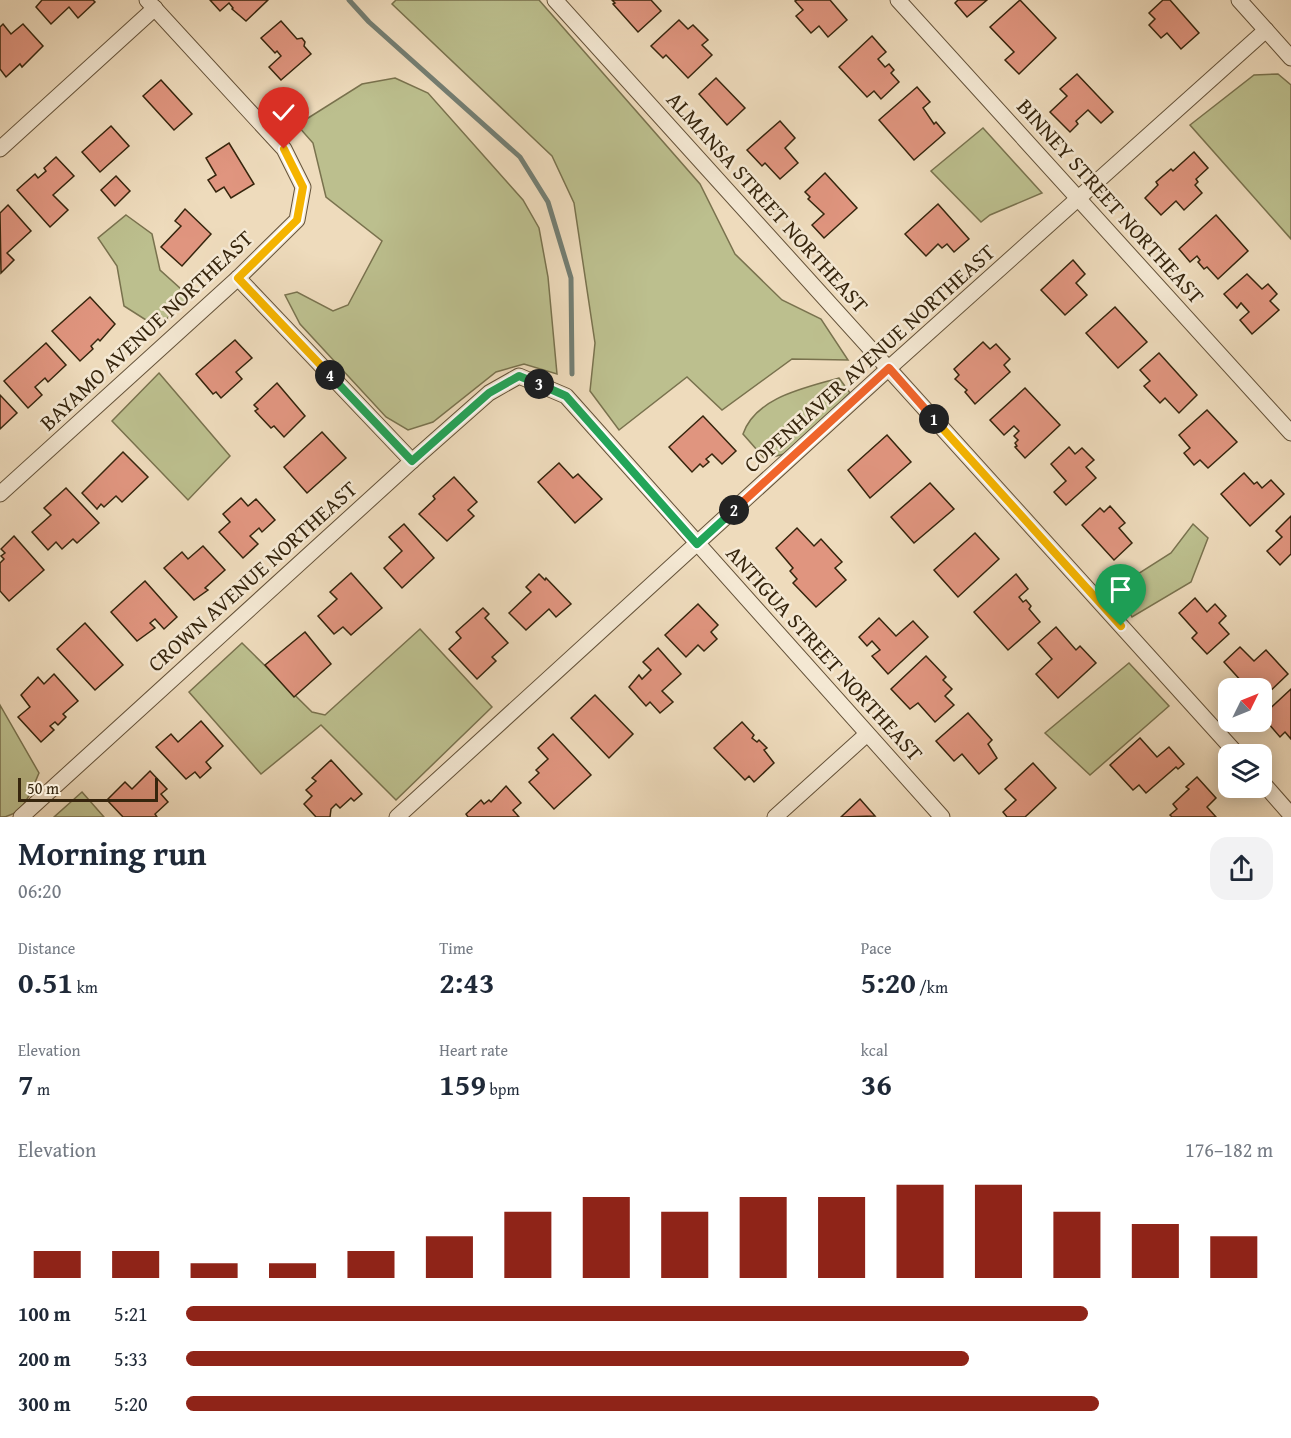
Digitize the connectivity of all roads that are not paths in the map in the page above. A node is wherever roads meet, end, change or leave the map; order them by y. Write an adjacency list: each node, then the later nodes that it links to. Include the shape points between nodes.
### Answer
1 (555, 0): 10 (street, ALMANSA STREET NORTHEAST)
2 (898, 0): 8 (street, BINNEY STREET NORTHEAST)
3 (1239, 0): 5 (street)
4 (151, 4): 7 (street); 9 (street, BAYAMO AVENUE NORTHEAST, via 284,149 303,187 297,220)
5 (1266, 30): 6 (street); 8 (street, COPENHAVER AVENUE NORTHEAST)
6 (1291, 58)
7 (0, 149)
8 (1078, 199): 10 (street, COPENHAVER AVENUE NORTHEAST); 12 (street, BINNEY STREET NORTHEAST)
9 (238, 278): 13 (street); 14 (street, BAYAMO AVENUE NORTHEAST)
10 (889, 368): 15 (street, COPENHAVER AVENUE NORTHEAST); 17 (street, ALMANSA STREET NORTHEAST)
11 (519, 376): 13 (street, CROWN AVENUE NORTHEAST, via 489,393); 15 (street, ANTIGUA STREET NORTHEAST, via 566,396)
12 (1291, 433)
13 (412, 461): 20 (street, CROWN AVENUE NORTHEAST)
14 (0, 494)
15 (697, 544): 16 (street, ANTIGUA STREET NORTHEAST); 21 (street, COPENHAVER AVENUE NORTHEAST)
16 (867, 734): 22 (street); 23 (street, ANTIGUA STREET NORTHEAST)
17 (1228, 744)
18 (1272, 793): 19 (street)
19 (1291, 815)
20 (21, 817)
21 (396, 817)
22 (776, 817)
23 (942, 817)

